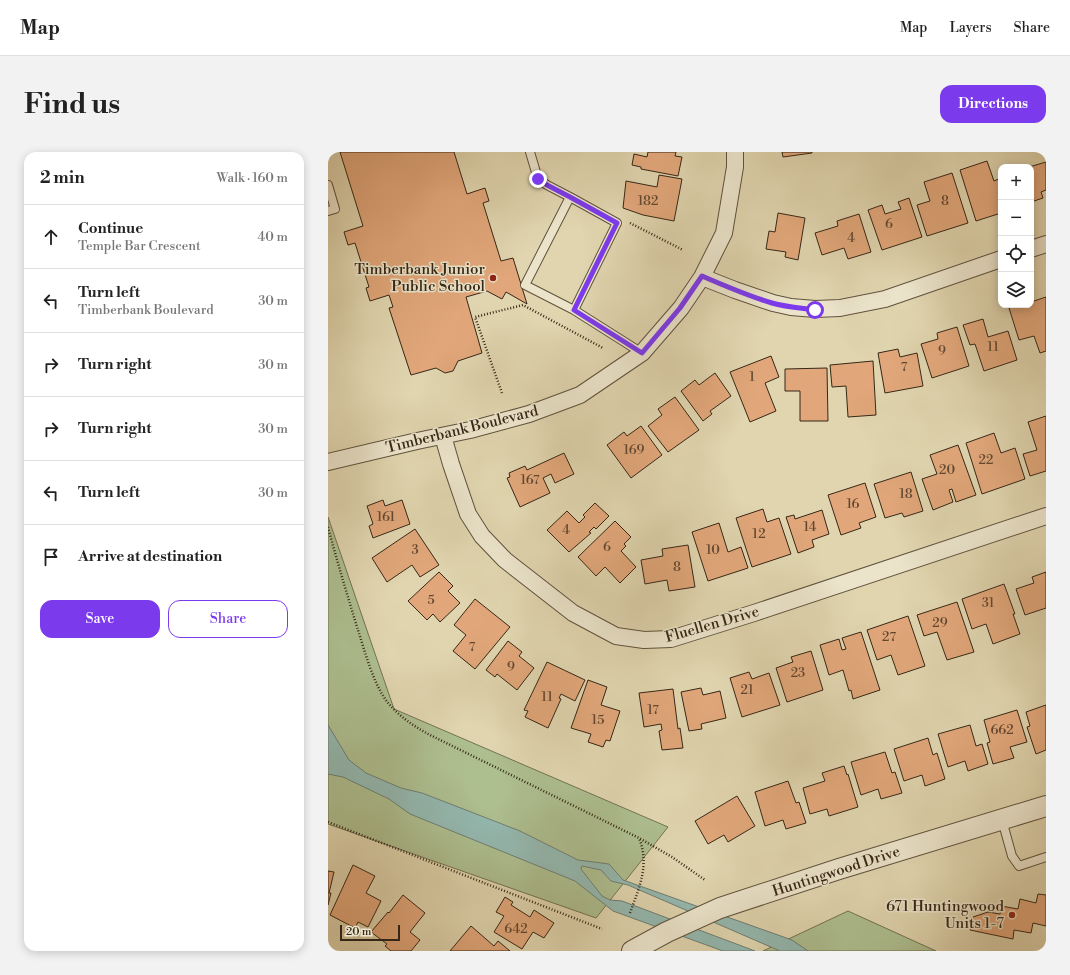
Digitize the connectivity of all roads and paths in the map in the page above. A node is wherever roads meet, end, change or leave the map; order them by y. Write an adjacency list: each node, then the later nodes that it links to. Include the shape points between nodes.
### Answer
1 (530, 152): 4 (lane, via 538,179)
2 (735, 152): 9 (street, Timberbank Boulevard, via 724,233)
3 (328, 185): 5 (lane, via 335,209)
4 (570, 197): 10 (lane, via 617,223); 10 (lane, via 525,285)
5 (328, 212)
6 (1046, 244): 7 (street)
7 (1034, 248)
8 (998, 260): 9 (street, via 885,299 815,310 773,303)
9 (702, 276): 12 (street, Timberbank Boulevard, via 680,308)
10 (574, 310): 12 (lane)
11 (603, 348): 13 (path, via 523,305 475,317)
12 (642, 353): 14 (street, Timberbank Boulevard, via 580,395 528,414)
13 (502, 393)
14 (443, 436): 15 (street, Timberbank Boulevard); 16 (street, Fluellen Drive, via 468,514 482,536 505,560 573,613 616,636 644,640 671,639 762,611)
15 (328, 462)
16 (1046, 516)
17 (328, 527): 21 (path, via 362,644 386,699 398,713 430,735)
18 (1046, 806): 19 (street, Huntingwood Drive)
19 (1002, 819): 22 (lane, via 1012,856 1019,866); 26 (street, Huntingwood Drive, via 720,908)
20 (328, 822): 25 (path)
21 (639, 838): 23 (path); 24 (path, via 642,847 642,879)
22 (1046, 857)
23 (705, 880)
24 (630, 913)
25 (602, 930)
26 (632, 951)

